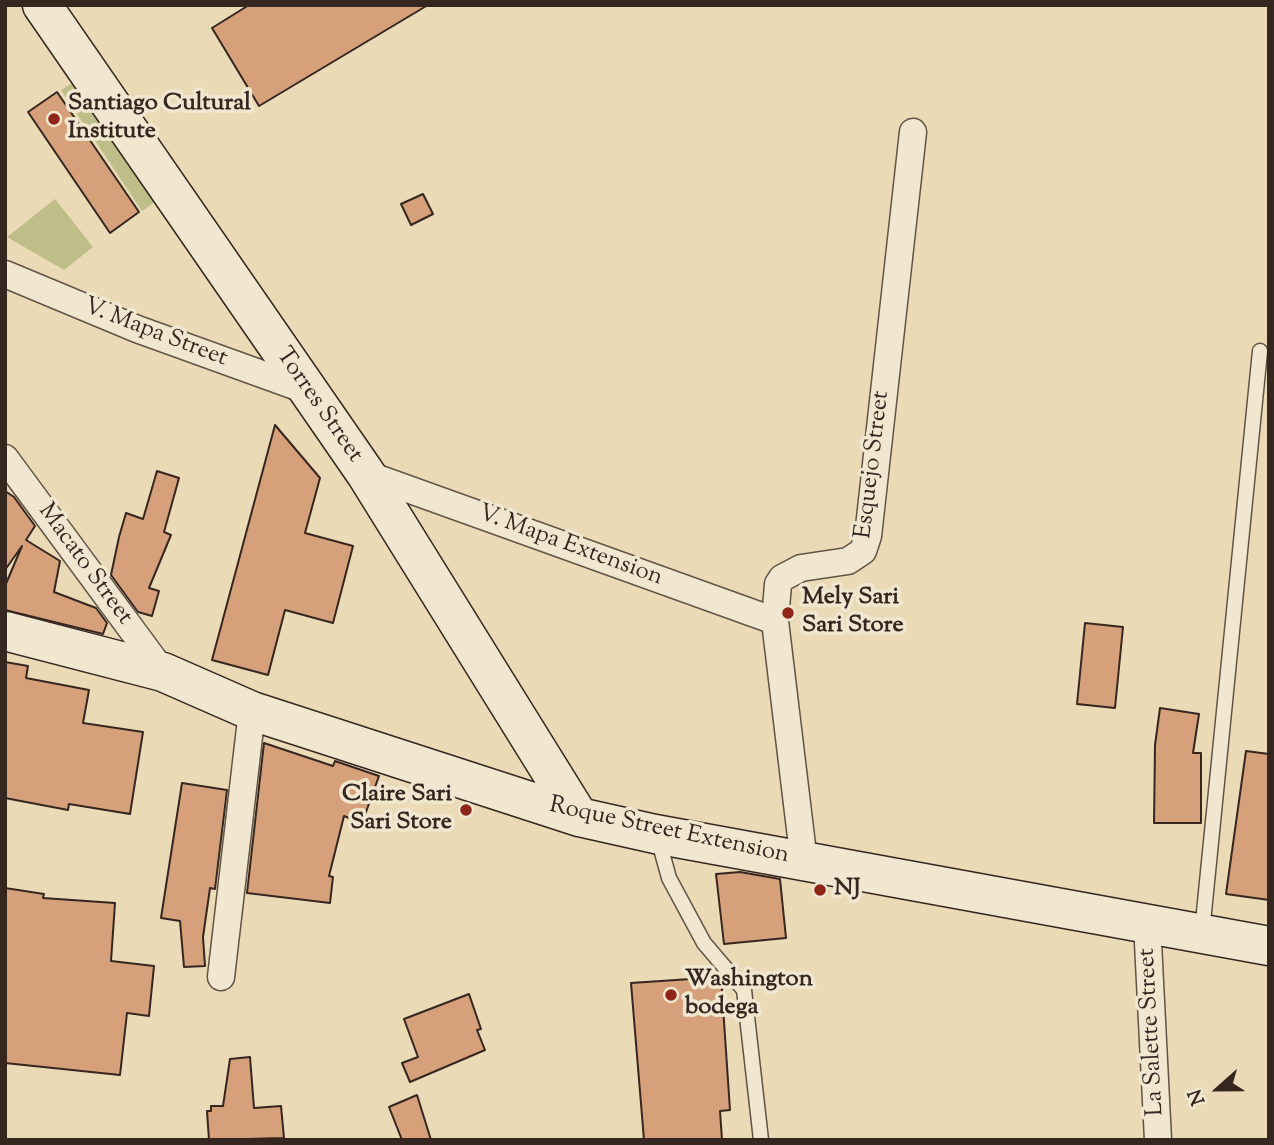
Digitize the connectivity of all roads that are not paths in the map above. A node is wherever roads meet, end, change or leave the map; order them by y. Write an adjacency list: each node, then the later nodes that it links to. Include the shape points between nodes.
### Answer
1 (42, 5): 5 (street, Torres Street)
2 (913, 132): 8 (street, Esquejo Street, via 868,536 855,558 801,568 782,578)
3 (5, 274): 5 (street, V. Mapa Street, via 137,329)
4 (1261, 351): 16 (lane)
5 (306, 390): 7 (street, Torres Street)
6 (5, 458): 10 (street, Macato Street)
7 (366, 474): 8 (street, V. Mapa Extension); 12 (street, Torres Street)
8 (775, 621): 14 (street, Esquejo Street)
9 (5, 631): 10 (street, Roque Street Extension)
10 (163, 673): 11 (street, Roque Street Extension)
11 (253, 711): 12 (street, Roque Street Extension); 18 (street)
12 (579, 817): 13 (street, Roque Street Extension)
13 (655, 834): 14 (street, Roque Street Extension); 19 (lane, via 669,878 704,943 744,990)
14 (804, 862): 15 (street, Roque Street Extension)
15 (1147, 923): 16 (street, Roque Street Extension); 20 (street, La Salette Street)
16 (1202, 933): 17 (street, Roque Street Extension)
17 (1269, 946)
18 (221, 977)
19 (761, 1140)
20 (1158, 1140)

